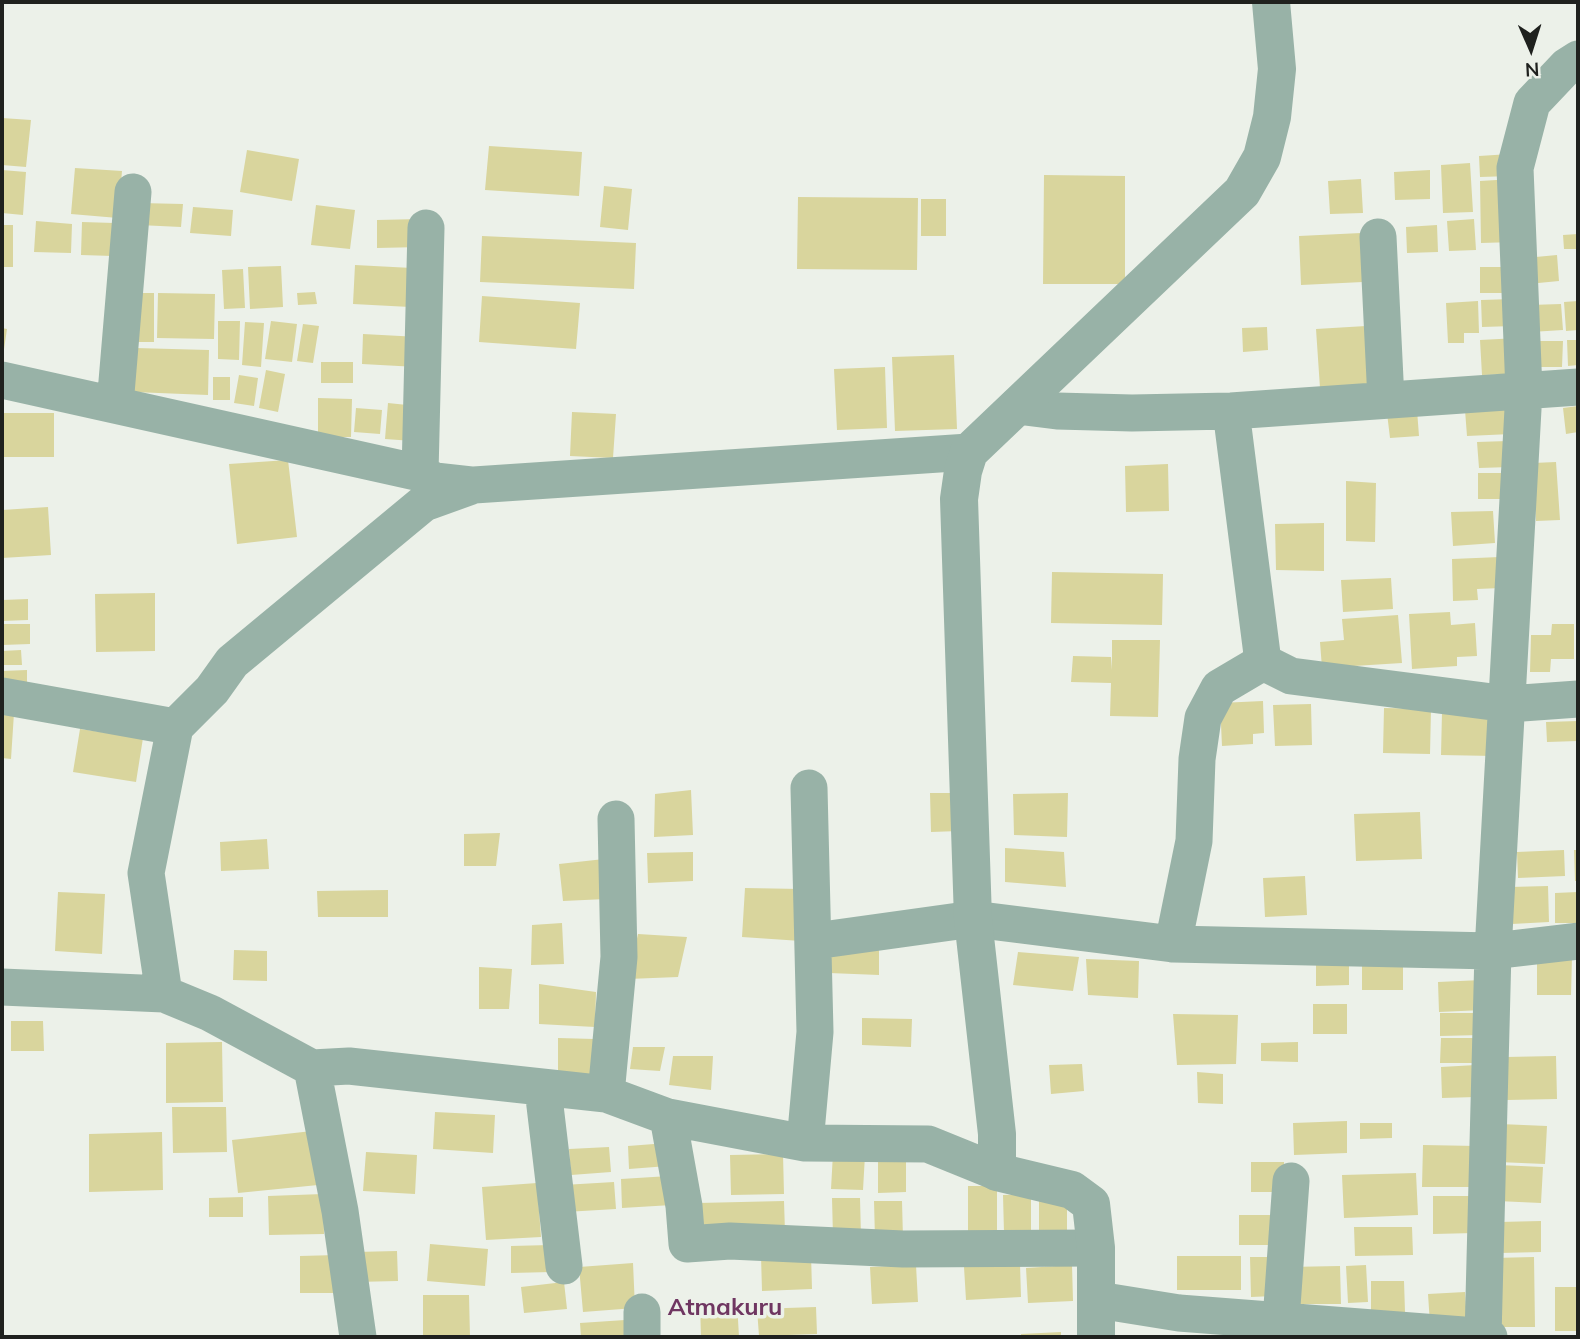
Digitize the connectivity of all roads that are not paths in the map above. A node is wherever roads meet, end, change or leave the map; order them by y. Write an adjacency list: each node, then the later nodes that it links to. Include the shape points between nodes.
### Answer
1 (1271, 2): 11 (street, via 1277,69 1272,117 1262,157 1242,192)
2 (1578, 59): 8 (street, via 1531,103 1515,168)
3 (133, 192): 10 (street)
4 (426, 228): 14 (street)
5 (1378, 237): 9 (street)
6 (2, 380): 10 (street)
7 (1578, 387): 8 (street)
8 (1524, 391): 9 (street); 19 (street)
9 (1386, 400): 12 (street)
10 (114, 405): 14 (street)
11 (1017, 406): 12 (street, via 1132,413); 13 (street)
12 (1231, 411): 16 (street)
13 (969, 452): 15 (street); 23 (street, via 959,499)
14 (420, 473): 15 (street, via 435,481)
15 (474, 485): 20 (street, via 424,503 232,662)
16 (1263, 662): 19 (street, via 1290,676); 26 (street, via 1219,688 1203,718 1194,841)
17 (2, 696): 20 (street)
18 (1578, 699): 19 (street)
19 (1508, 704): 27 (street)
20 (175, 727): 29 (street, via 146,873)
21 (809, 788): 24 (street)
22 (616, 819): 32 (street, via 619,957)
23 (973, 919): 24 (street); 26 (street); 35 (street, via 997,1134)
24 (815, 941): 34 (street, via 815,1032)
25 (1578, 941): 27 (street)
26 (1174, 944): 27 (street)
27 (1493, 951): 43 (street)
28 (2, 987): 29 (street)
29 (163, 994): 30 (street, via 210,1013)
30 (312, 1068): 31 (street, via 349,1066); 41 (street)
31 (543, 1089): 32 (street); 38 (street)
32 (606, 1094): 33 (street)
33 (668, 1117): 34 (street); 37 (street, via 687,1244)
34 (804, 1143): 35 (street, via 929,1144)
35 (997, 1172): 37 (street, via 1072,1190 1091,1203)
36 (1291, 1181): 40 (street)
37 (1096, 1248): 39 (street)
38 (564, 1266)
39 (1098, 1300): 40 (street, via 1179,1313); 42 (street)
40 (1281, 1320): 43 (street)
41 (358, 1337)
42 (1096, 1337)
43 (1483, 1337): 44 (street)
44 (1489, 1337)

